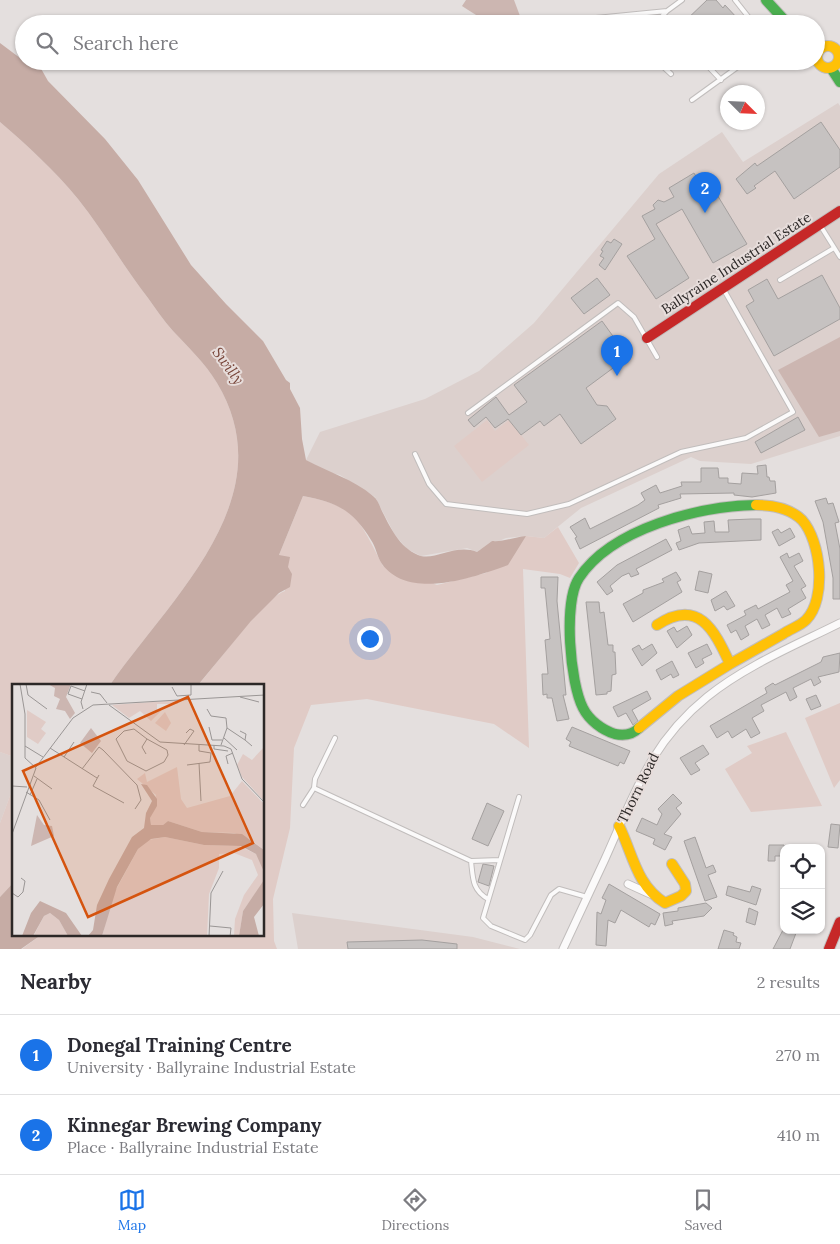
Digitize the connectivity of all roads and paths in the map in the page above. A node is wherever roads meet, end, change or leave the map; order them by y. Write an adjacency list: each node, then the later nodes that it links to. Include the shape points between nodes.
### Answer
1 (682, 0): 4 (lane)
2 (735, 0): 7 (lane)
3 (766, 0): 8 (street)
4 (667, 11): 5 (lane); 6 (lane)
5 (626, 15)
6 (663, 15)
7 (747, 15)
8 (780, 15)
9 (825, 47): 10 (street, via 830,46)
10 (839, 53): 12 (street, via 837,64)
11 (825, 67): 12 (street)
12 (831, 68): 18 (street)
13 (667, 70): 16 (lane)
14 (712, 70): 17 (lane)
15 (734, 70): 17 (lane)
16 (671, 74)
17 (721, 80): 19 (lane)
18 (840, 82)
19 (692, 100)
20 (840, 211): 21 (street, Ballyraine Industrial Estate)
21 (820, 225): 22 (lane); 25 (street, Ballyraine Industrial Estate)
22 (834, 248): 23 (lane); 24 (lane)
23 (840, 257)
24 (780, 280)
25 (723, 288): 26 (street, Ballyraine Industrial Estate); 29 (lane, via 793,412 768,427 746,438 682,452 569,504 527,514 446,504 429,484)
26 (647, 338): 27 (lane); 28 (lane, via 634,317 618,303)
27 (657, 357)
28 (468, 413)
29 (415, 454)
30 (840, 623): 34 (street, Thorn Road, via 748,671)
31 (656, 625): 32 (street, via 676,614 688,613 701,619 713,632)
32 (730, 664): 33 (street); 33 (street, via 805,621 815,606 819,594 818,570 812,537 802,520 784,509 769,505 750,506 701,510 673,517 607,552 577,580 570,604 576,684 582,707 595,723 618,736 626,736 643,727 678,696)
33 (699, 683): 34 (street)
34 (708, 696): 39 (street, Thorn Road, via 664,738)
35 (335, 738): 36 (lane, via 315,779)
36 (314, 788): 38 (lane); 41 (lane)
37 (519, 797): 40 (lane)
38 (303, 805)
39 (619, 826): 44 (street, via 637,874); 45 (street, Thorn Road)
40 (500, 860): 41 (lane); 46 (lane)
41 (470, 861): 46 (lane, via 474,888)
42 (672, 864): 44 (street, via 686,891 664,903)
43 (628, 884): 44 (street)
44 (651, 894)
45 (587, 897): 46 (lane, via 559,889 551,895 525,940 491,926 483,918); 49 (street, Thorn Road)
46 (488, 899)
47 (840, 922): 48 (street)
48 (837, 939): 50 (street)
49 (563, 949)
50 (829, 949)

